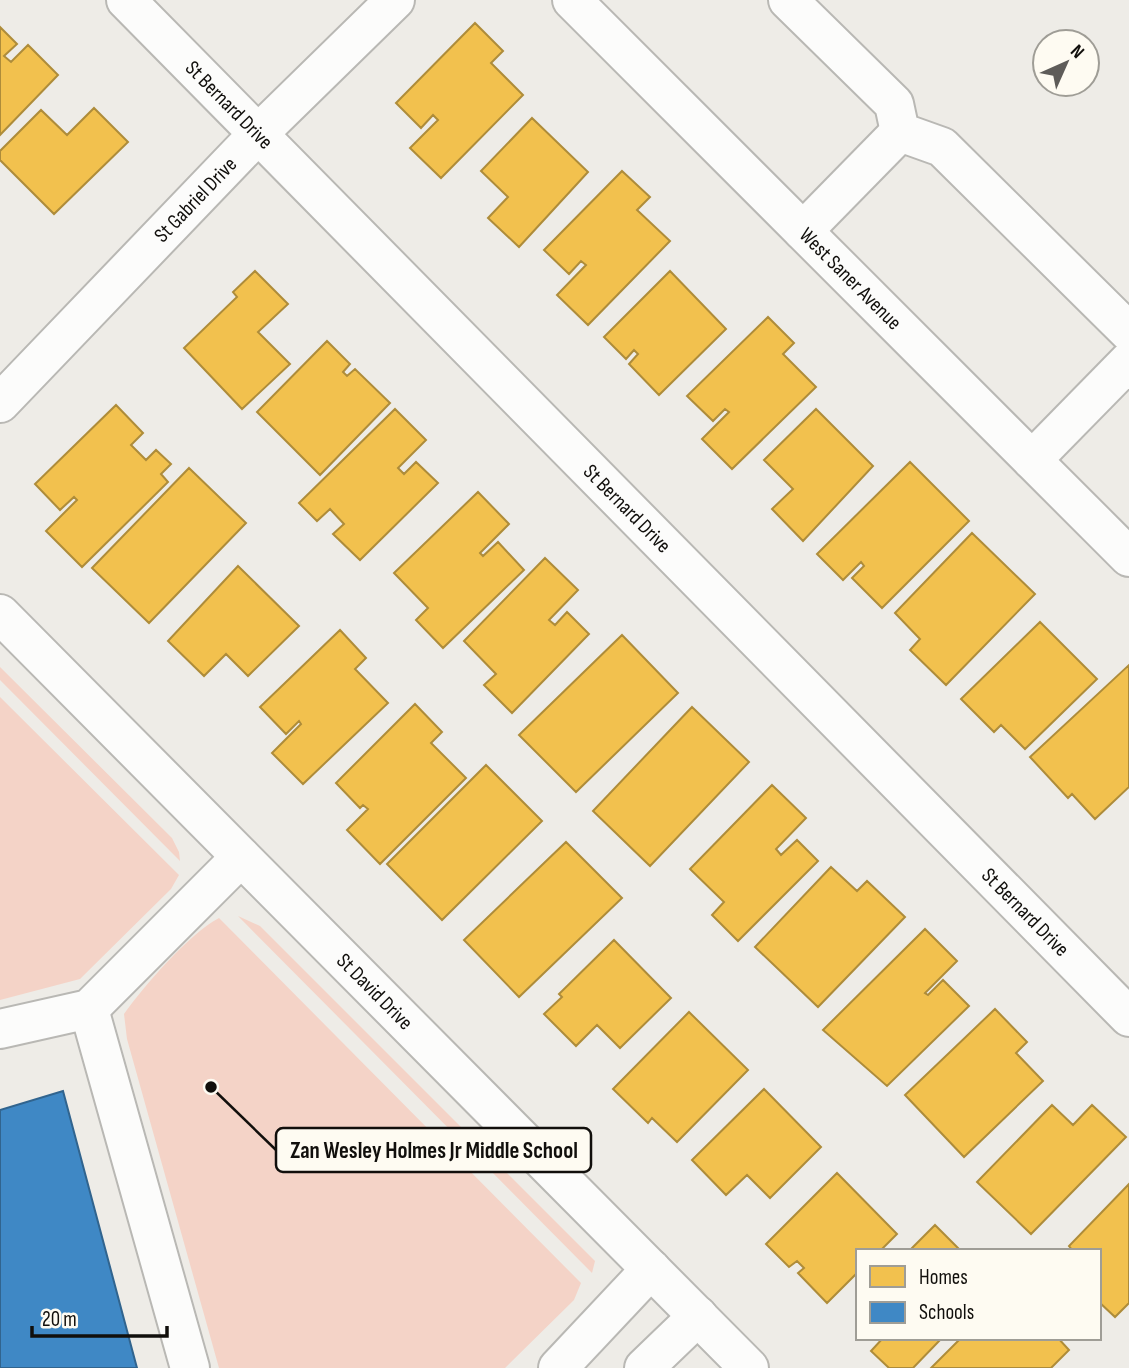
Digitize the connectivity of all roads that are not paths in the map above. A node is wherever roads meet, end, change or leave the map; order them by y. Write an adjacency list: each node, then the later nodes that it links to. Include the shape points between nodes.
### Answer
1 (126, 0): 6 (street, St Bernard Drive)
2 (395, 0): 6 (street, St Gabriel Drive)
3 (572, 0): 7 (street, West Saner Avenue)
4 (788, 0): 5 (street, via 894,104)
5 (900, 132): 7 (street); 8 (street, via 942,147)
6 (259, 133): 10 (street, St Gabriel Drive); 16 (street, St Bernard Drive)
7 (803, 231): 11 (street, West Saner Avenue)
8 (1129, 332)
9 (1129, 360): 11 (street)
10 (0, 403)
11 (1032, 460): 12 (street, West Saner Avenue)
12 (1129, 557)
13 (0, 614): 14 (street, St David Drive)
14 (241, 857): 15 (street); 18 (street, St David Drive)
15 (89, 1009): 17 (street); 20 (street)
16 (1129, 1017)
17 (0, 1029)
18 (651, 1269): 19 (street, St David Drive); 21 (street)
19 (698, 1316): 22 (street); 23 (street, St David Drive)
20 (190, 1368)
21 (558, 1368)
22 (644, 1368)
23 (750, 1368)

